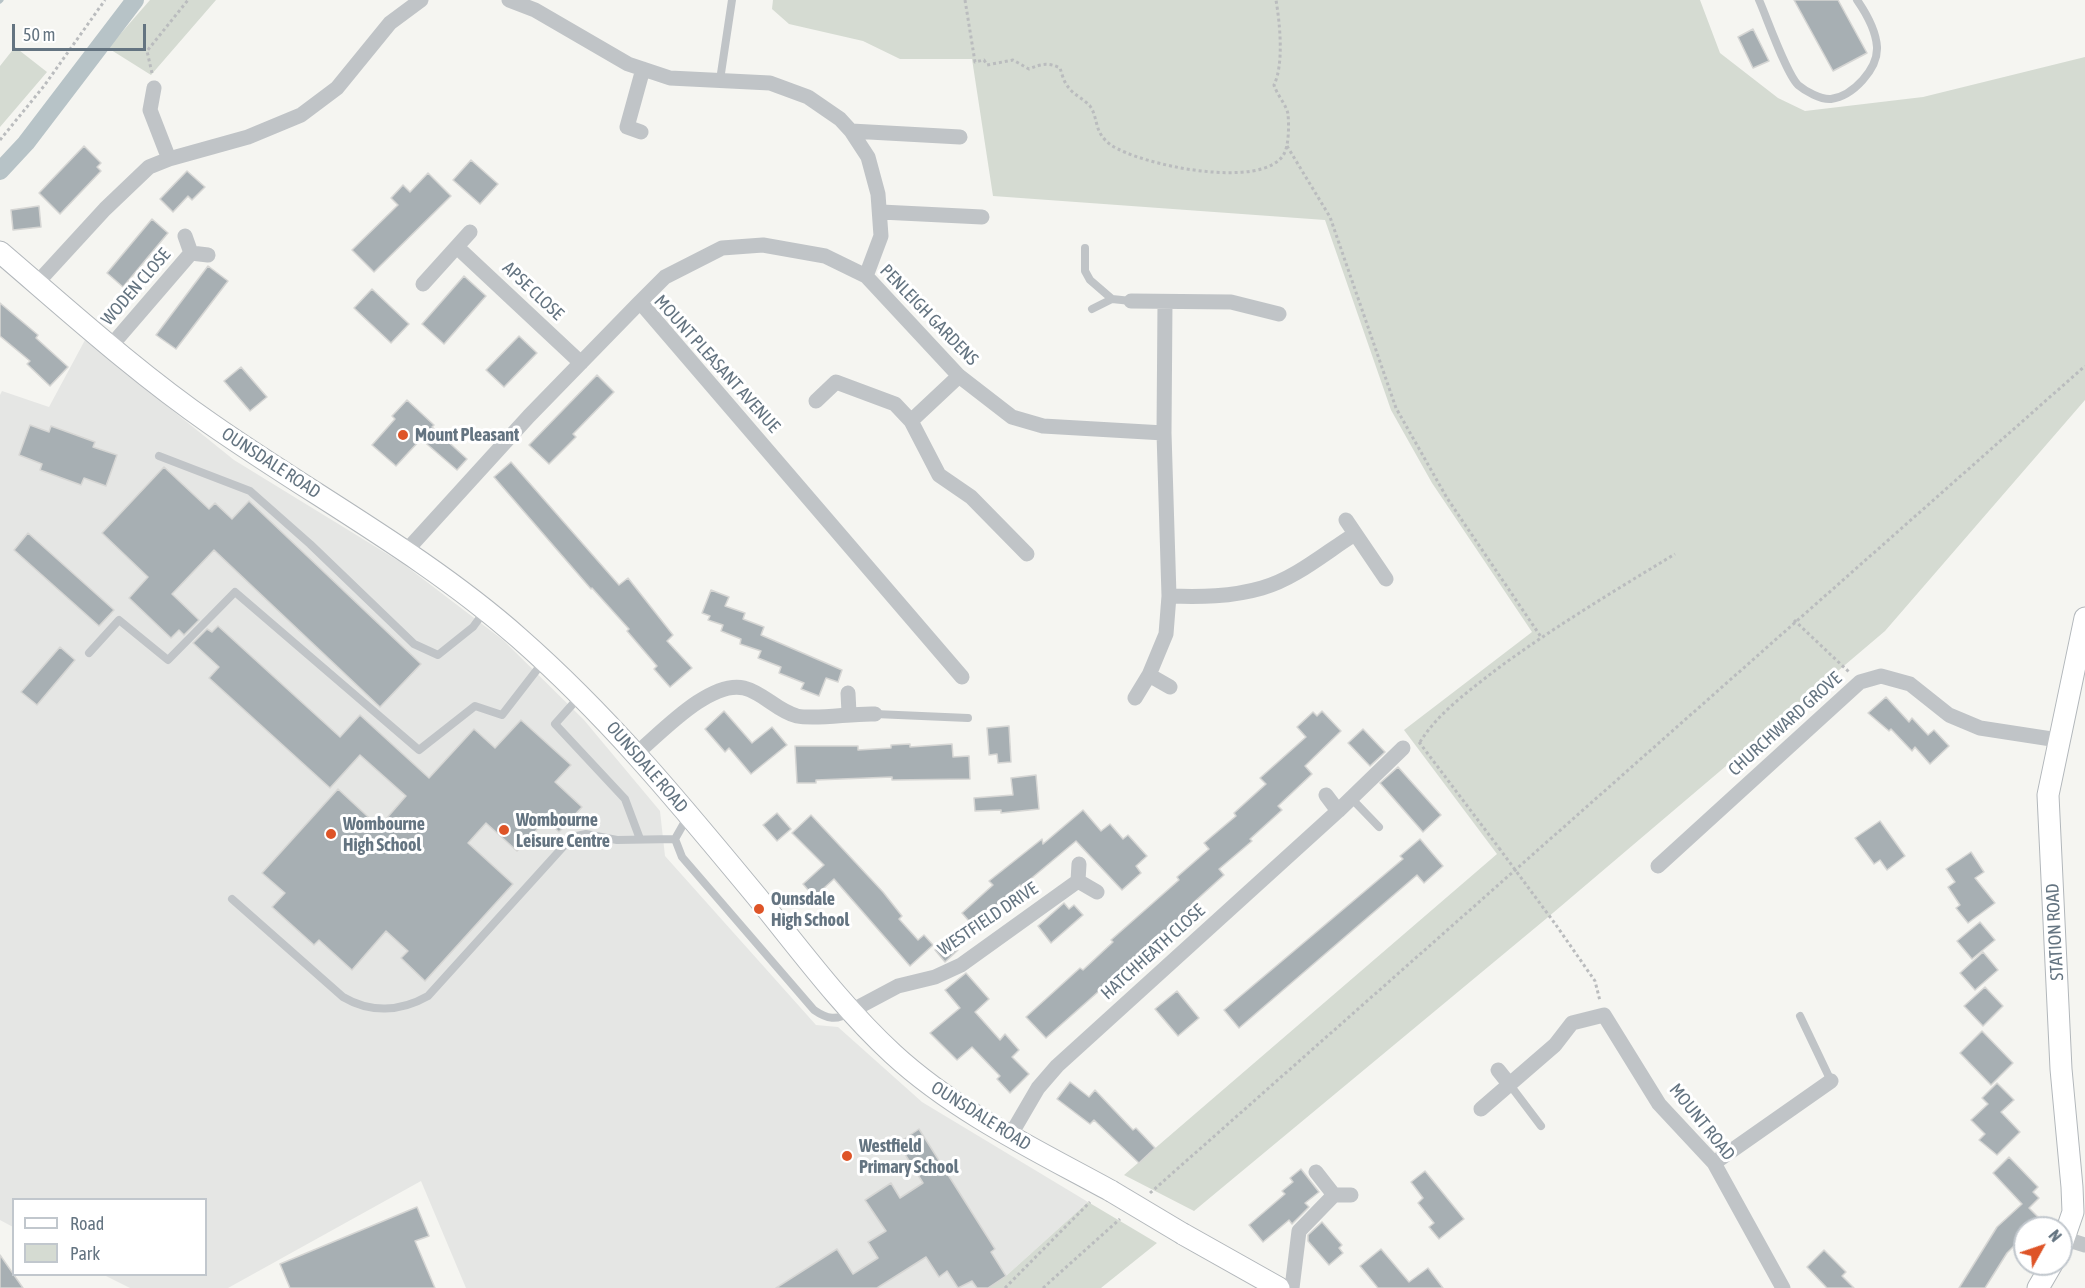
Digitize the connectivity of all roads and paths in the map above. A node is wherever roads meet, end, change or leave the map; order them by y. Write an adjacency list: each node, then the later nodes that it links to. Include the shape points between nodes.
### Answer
1 (105, 0): 16 (path)
2 (188, 0): 12 (path, via 147,51)
3 (421, 0): 18 (street, via 390,23 337,88 301,115 248,137)
4 (509, 0): 10 (street, via 535,10)
5 (732, 0): 11 (lane)
6 (965, 0): 17 (path, via 975,62 984,60 987,65 1013,60 1029,69 1043,63 1060,68 1070,90 1091,107 1098,132 1111,145 1132,155 1177,168 1232,173 1255,171 1277,163)
7 (1276, 0): 17 (path, via 1280,51 1279,74 1274,85 1288,113)
8 (1759, 0): 9 (lane, via 1797,84 1817,96 1832,99 1858,85 1870,74 1875,62 1874,35)
9 (1857, 0)
10 (643, 69): 11 (street, via 670,78); 14 (street, via 627,127)
11 (720, 80): 13 (street, via 770,83 808,97)
12 (154, 88): 18 (street, via 150,110)
13 (851, 131): 15 (street); 19 (street, via 868,157)
14 (641, 132)
15 (960, 137)
16 (0, 140)
17 (1287, 146): 55 (path, via 1330,217 1396,408 1447,498)
18 (169, 159): 29 (street, via 149,167 105,208)
19 (881, 212): 20 (street); 28 (street, via 881,236)
20 (982, 217)
21 (470, 232): 23 (street)
22 (185, 236): 26 (street, WODEN CLOSE)
23 (458, 247): 30 (street); 38 (street, APSE CLOSE)
24 (1085, 248): 31 (lane, via 1085,271)
25 (0, 252): 29 (street, OUNSDALE ROAD)
26 (191, 252): 27 (street, WODEN CLOSE); 37 (street, WODEN CLOSE)
27 (208, 255)
28 (866, 276): 33 (street, PENLEIGH GARDENS, via 825,256 762,245 723,248 665,277); 40 (street, PENLEIGH GARDENS)
29 (37, 283): 37 (street, OUNSDALE ROAD)
30 (423, 284)
31 (1113, 299): 32 (lane); 35 (lane)
32 (1131, 301): 34 (street)
33 (640, 302): 38 (street, MOUNT PLEASANT AVENUE); 60 (street, MOUNT PLEASANT AVENUE)
34 (1165, 302): 36 (street, via 1232,302); 43 (street)
35 (1092, 309)
36 (1279, 314)
37 (110, 347): 47 (street, OUNSDALE ROAD, via 212,425)
38 (581, 363): 47 (street, MOUNT PLEASANT AVENUE)
39 (2085, 366): 54 (path)
40 (959, 376): 42 (street); 43 (street, PENLEIGH GARDENS, via 1012,417 1043,426)
41 (816, 401): 42 (street, via 836,382 896,404)
42 (911, 421): 48 (street, via 939,475 971,497)
43 (1164, 433): 51 (street)
44 (159, 456): 52 (lane, via 250,491 414,644 438,655 473,627)
45 (1346, 520): 46 (street)
46 (1355, 534): 50 (street); 51 (street, via 1263,588 1206,598)
47 (407, 550): 52 (street, OUNSDALE ROAD)
48 (1027, 554)
49 (1675, 554): 55 (path)
50 (1386, 579)
51 (1169, 596): 59 (street, via 1166,634)
52 (485, 611): 57 (street, OUNSDALE ROAD)
53 (2085, 618): 58 (street, STATION ROAD)
54 (1794, 620): 61 (path); 99 (path)
55 (1540, 637): 70 (path, via 1473,687 1427,730)
56 (89, 653): 57 (lane, via 119,620 168,660 235,592 419,750 475,706 502,714)
57 (544, 661): 64 (street, OUNSDALE ROAD)
58 (2080, 668): 69 (street, STATION ROAD)
59 (1149, 675): 62 (street); 65 (street)
60 (962, 677)
61 (1860, 682): 69 (street, CHURCHWARD GROVE, via 1881,675 1910,684 1949,715 1980,728); 81 (street, CHURCHWARD GROVE)
62 (1170, 687)
63 (848, 693): 66 (street)
64 (581, 695): 72 (street, OUNSDALE ROAD); 78 (lane, via 555,724 625,799)
65 (1135, 698)
66 (849, 713): 67 (street); 72 (street, via 796,716 761,694 727,687 706,697)
67 (875, 714): 68 (lane)
68 (968, 718)
69 (2058, 740): 101 (street, STATION ROAD, via 2048,795 2061,1069)
70 (1420, 742): 71 (path); 86 (path, bridge, via 1595,981)
71 (1403, 748): 74 (street, HATCHHEATH CLOSE)
72 (637, 753): 76 (street, OUNSDALE ROAD)
73 (1326, 795): 75 (street)
74 (1351, 798): 75 (street, HATCHHEATH CLOSE); 77 (lane)
75 (1338, 811): 93 (street, HATCHHEATH CLOSE, via 1057,1066 1038,1088)
76 (689, 815): 79 (lane); 85 (street, OUNSDALE ROAD)
77 (1379, 828)
78 (640, 839): 79 (lane); 84 (lane, via 616,840 586,834 572,837 439,985 421,1000 397,1007 372,1009 343,997)
79 (675, 839): 85 (lane, via 682,857 814,1010 831,1018)
80 (1080, 864): 82 (street)
81 (1658, 866)
82 (1078, 881): 83 (street); 85 (street, WESTFIELD DRIVE, via 961,965 935,977 898,986)
83 (1097, 892)
84 (232, 899)
85 (851, 1011): 93 (street, OUNSDALE ROAD, via 917,1075)
86 (1604, 1014): 90 (street, via 1572,1023 1555,1045); 94 (street, MOUNT ROAD, via 1659,1104)
87 (1800, 1016): 89 (lane)
88 (1498, 1070): 90 (street)
89 (1831, 1081): 94 (street)
90 (1510, 1085): 91 (street); 92 (lane)
91 (1481, 1109)
92 (1541, 1126)
93 (1010, 1136): 96 (street, OUNSDALE ROAD)
94 (1714, 1163): 106 (street, MOUNT ROAD)
95 (1316, 1172): 97 (street)
96 (1102, 1195): 102 (path); 104 (street, OUNSDALE ROAD, bridge, via 1183,1234)
97 (1334, 1195): 98 (street); 105 (street, via 1299,1231)
98 (1352, 1195)
99 (1141, 1201)
100 (1123, 1216): 103 (path)
101 (2073, 1216)
102 (1005, 1288)
103 (1043, 1288)
104 (1279, 1288)
105 (1292, 1288)
106 (1783, 1288)

